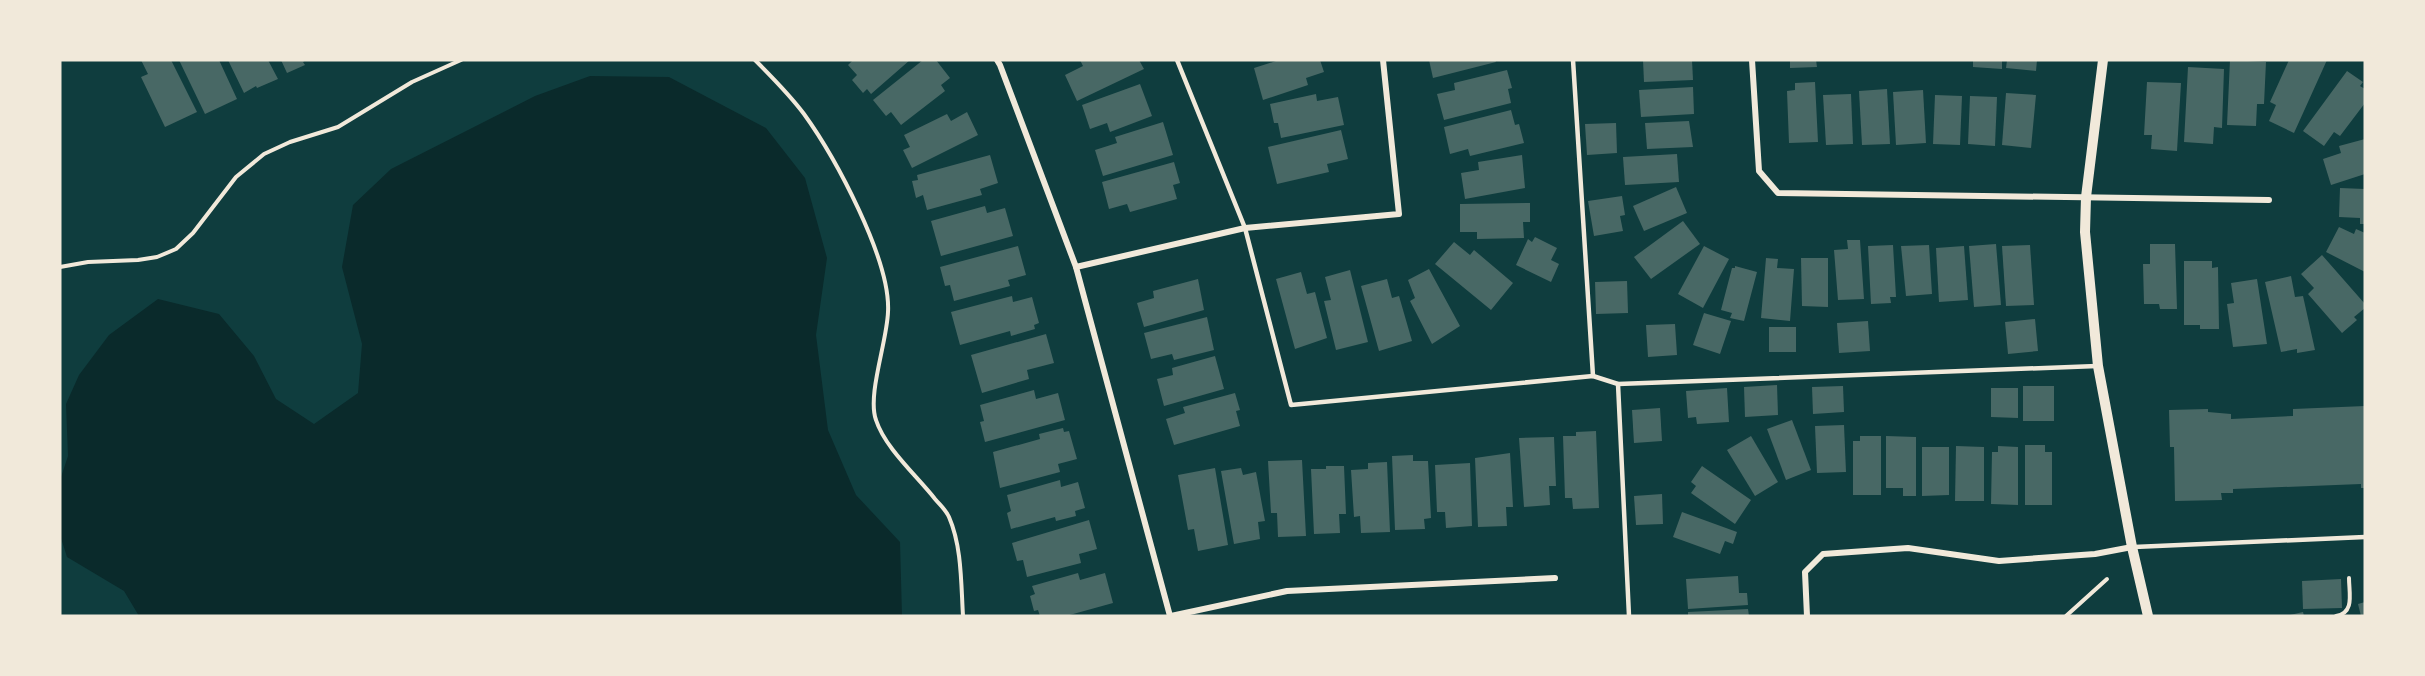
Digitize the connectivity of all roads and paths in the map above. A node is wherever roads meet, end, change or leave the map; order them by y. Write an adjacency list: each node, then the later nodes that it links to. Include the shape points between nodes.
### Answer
1 (461, 60): 12 (path, via 412,82 338,127 264,154 236,177 177,249 138,260)
2 (755, 60): 22 (path, via 796,104 818,135 884,271 889,309 874,392 874,415 881,432 948,515 960,566)
3 (997, 60): 13 (street)
4 (1178, 60): 11 (lane)
5 (1383, 60): 11 (street, via 1399,214)
6 (1573, 60): 15 (lane)
7 (1752, 60): 9 (street, via 1759,171 1778,194)
8 (2103, 60): 9 (street)
9 (2086, 198): 10 (street); 14 (street, via 2085,232)
10 (2269, 200)
11 (1245, 228): 13 (street); 15 (lane, via 1291,405)
12 (60, 267)
13 (1076, 267): 23 (street)
14 (2098, 366): 16 (lane); 18 (street)
15 (1593, 376): 16 (lane)
16 (1618, 384): 24 (lane)
17 (2365, 537): 18 (lane)
18 (2132, 547): 25 (street, via 2095,554 1999,561 1908,548 1822,554 1805,572); 27 (street)
19 (1555, 578): 23 (street, via 1287,591)
20 (2349, 578): 29 (path, via 2349,608)
21 (2107, 579): 26 (path)
22 (963, 616)
23 (1171, 616)
24 (1629, 616)
25 (1807, 616)
26 (2066, 616)
27 (2148, 616)
28 (2336, 616): 29 (path)
29 (2341, 616)

